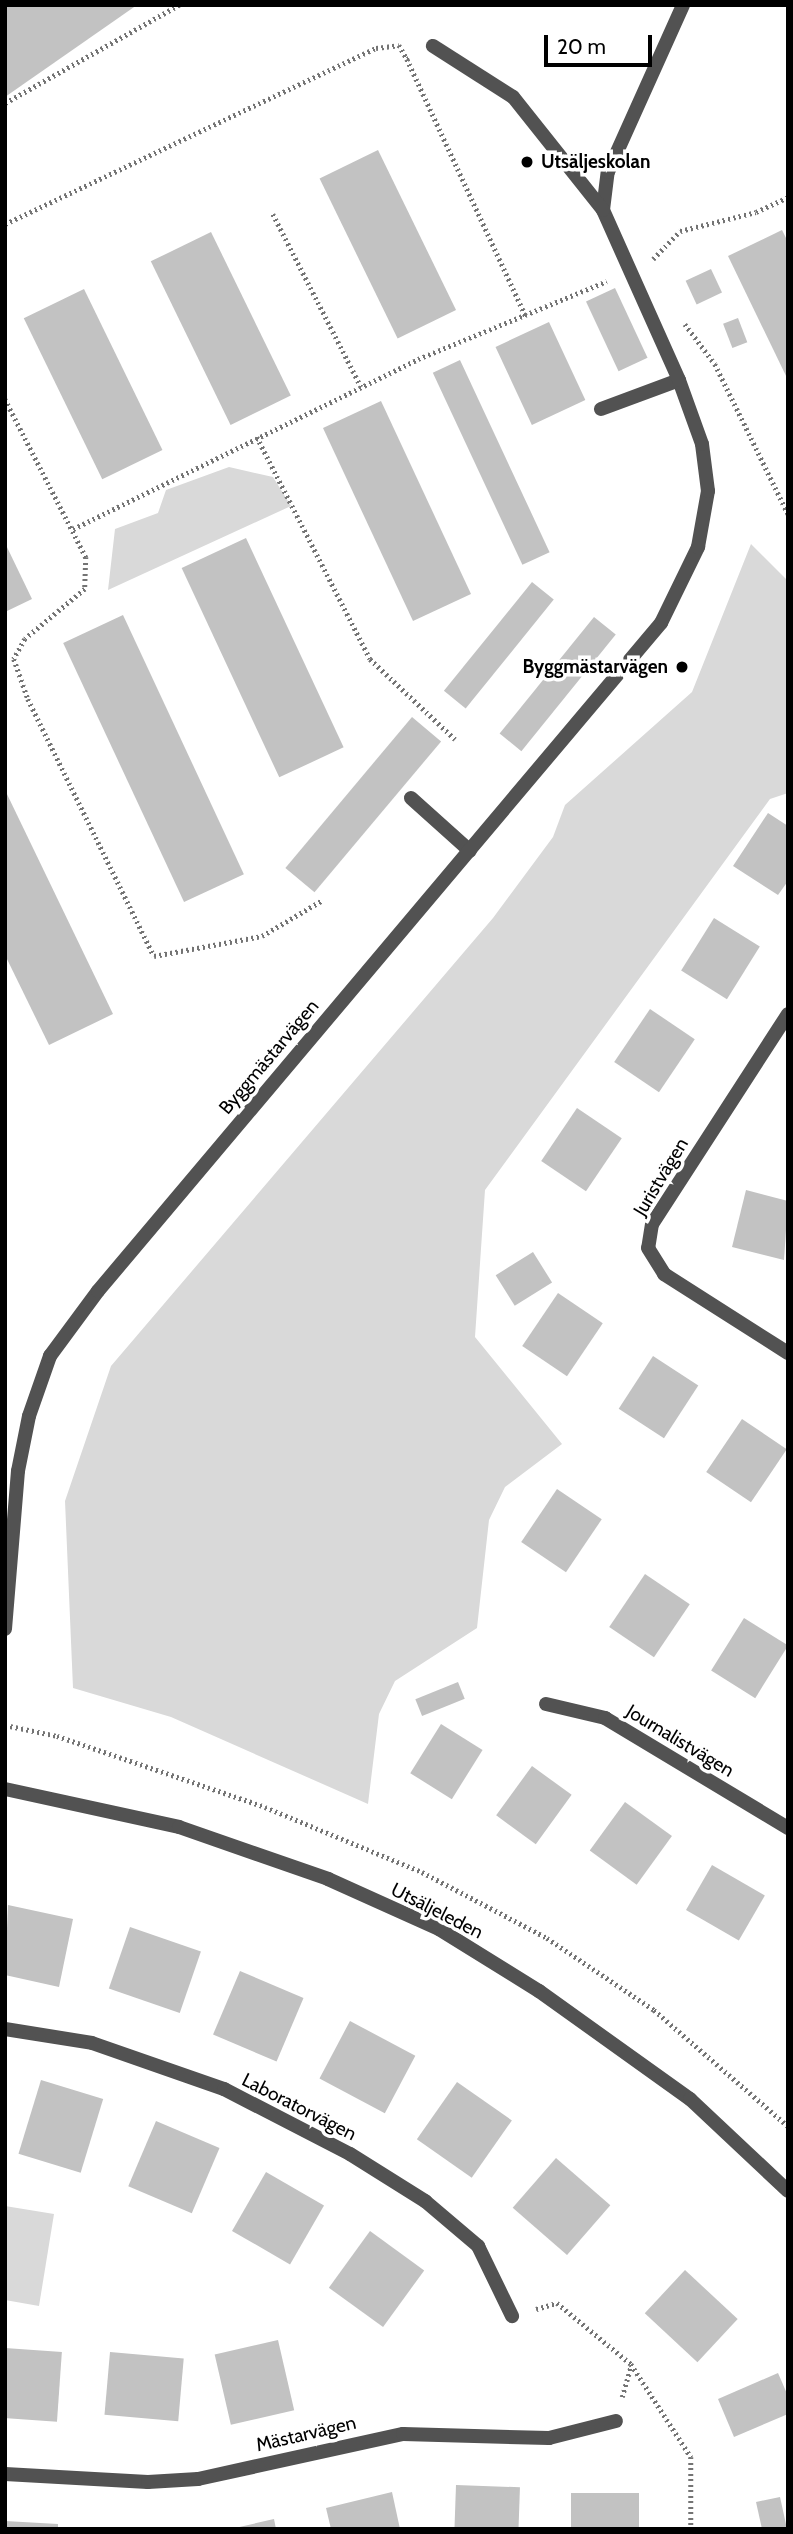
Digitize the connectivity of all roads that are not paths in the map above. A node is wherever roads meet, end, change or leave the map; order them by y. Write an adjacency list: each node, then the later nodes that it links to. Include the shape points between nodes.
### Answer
1 (683, 5): 3 (street, via 608,172)
2 (433, 46): 3 (street, Byggmästarvägen, via 513,97)
3 (603, 210): 4 (street, Byggmästarvägen)
4 (679, 380): 5 (street); 7 (street, Byggmästarvägen, via 702,444 708,491 698,547 661,623)
5 (601, 410)
6 (411, 798): 7 (street)
7 (470, 851): 10 (street, Byggmästarvägen, via 98,1291 50,1356 29,1416 18,1471)
8 (788, 1014): 9 (street, Juristvägen, via 652,1224 648,1248 664,1274)
9 (788, 1353)
10 (8, 1575): 11 (street, Byggmästarvägen)
11 (5, 1629)
12 (546, 1704): 14 (street, Journalistvägen, via 605,1718)
13 (5, 1789): 16 (street, Utsäljeleden, via 179,1827 328,1879 439,1929 539,1990 690,2099)
14 (788, 1828)
15 (5, 2029): 17 (street, Laboratorvägen, via 92,2043 224,2089 350,2154 425,2201 478,2246)
16 (788, 2191)
17 (512, 2316)
18 (616, 2421): 19 (street, Mästarvägen, via 549,2438 403,2434 198,2479 148,2482)
19 (5, 2474)

